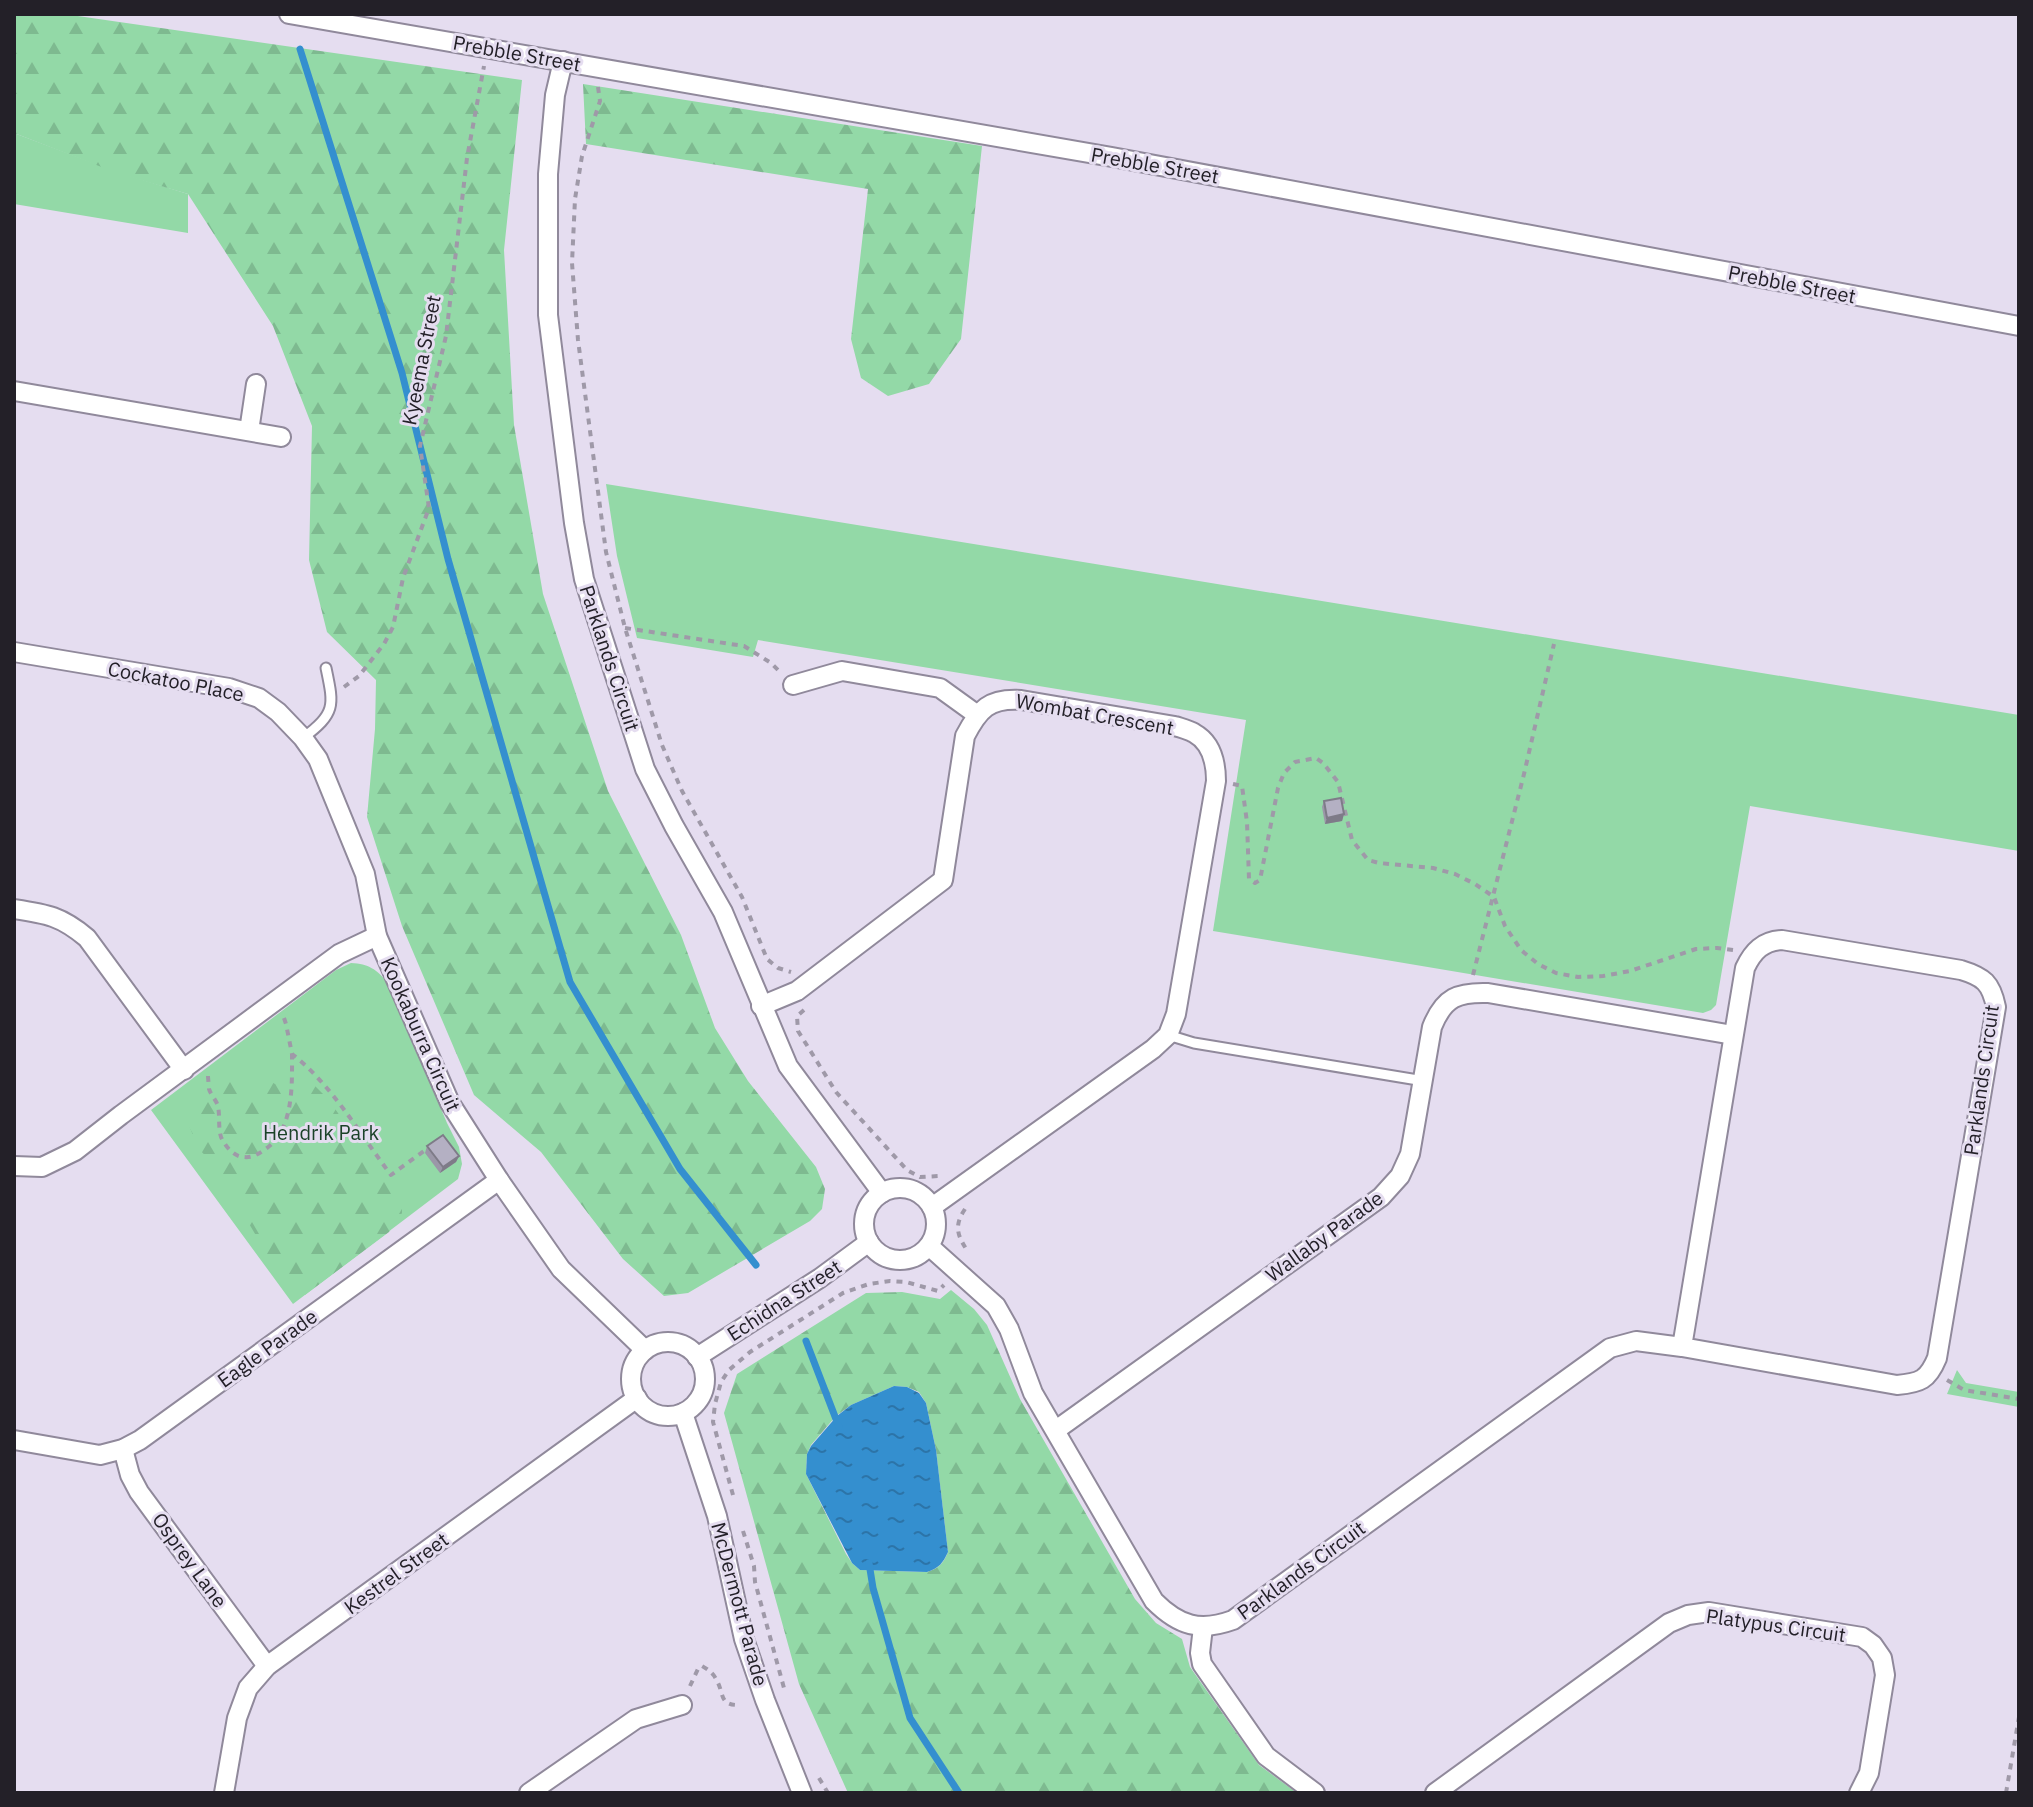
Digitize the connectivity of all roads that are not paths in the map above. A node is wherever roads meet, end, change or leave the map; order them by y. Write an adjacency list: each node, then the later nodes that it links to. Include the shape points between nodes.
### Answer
1 (289, 14): 2 (street, Prebble Street)
2 (563, 61): 3 (street, Prebble Street); 15 (street, Parklands Circuit, via 548,174 548,315 584,579 645,769 723,912)
3 (2019, 326)
4 (256, 384): 6 (street)
5 (14, 391): 6 (street)
6 (249, 431): 7 (street)
7 (281, 437)
8 (14, 652): 12 (street, Cockatoo Place, via 229,688 259,698)
9 (326, 668): 12 (lane, via 332,697 329,714)
10 (793, 685): 11 (street, via 842,671 940,688)
11 (976, 714): 15 (street, via 965,736 943,880 797,991); 16 (street, Wombat Crescent, via 1005,699 1175,726 1195,733 1210,748 1216,781)
12 (303, 738): 14 (street, Cockatoo Place, via 318,759 365,874)
13 (14, 909): 18 (street, via 69,923 87,938)
14 (377, 936): 18 (street, Kookaburra Circuit, via 339,954); 21 (street, Kookaburra Circuit, via 450,1103)
15 (761, 1006): 22 (street, Parklands Circuit, via 788,1066)
16 (1168, 1035): 19 (lane); 23 (street)
17 (1733, 1035): 19 (street, Wallaby Parade, via 1470,993 1457,995 1438,1012); 26 (street); 26 (street, Parklands Circuit, via 1745,968 1750,956 1772,941 1976,974 1992,992 1996,1007 1937,1358 1928,1376 1897,1385)
18 (184, 1070): 20 (street, Kookaburra Circuit, via 75,1151 42,1167)
19 (1424, 1081): 31 (street, Wallaby Parade, via 1410,1154 1400,1176 1381,1197)
20 (14, 1166)
21 (499, 1180): 27 (street, Kookaburra Circuit, via 561,1269); 33 (street, Eagle Parade)
22 (882, 1193): 23 (street, via 915,1191); 24 (street, via 864,1221)
23 (932, 1207): 25 (street, via 936,1227)
24 (869, 1242): 25 (street, via 898,1260 910,1259); 28 (street, Echidna Street)
25 (929, 1246): 31 (street, via 996,1306 1033,1393)
26 (1682, 1347): 34 (street, Parklands Circuit, via 1636,1341 1610,1348 1233,1620)
27 (645, 1350): 28 (street, via 673,1343); 29 (street, via 633,1368)
28 (697, 1357): 30 (street, via 705,1383 698,1401)
29 (637, 1398): 30 (street, via 652,1412); 35 (street, Kestrel Street)
30 (683, 1413): 39 (street, McDermott Parade, via 717,1516 744,1639)
31 (1056, 1430): 34 (street, via 1154,1601 1184,1623)
32 (14, 1440): 33 (street, Eagle Parade, via 100,1455)
33 (123, 1449): 35 (street, Osprey Lane, via 139,1492)
34 (1203, 1627): 40 (street, via 1202,1664 1266,1756)
35 (267, 1666): 37 (street, Kestrel Street, via 248,1688 237,1718)
36 (682, 1705): 38 (street, via 636,1719)
37 (224, 1793)
38 (529, 1793)
39 (802, 1793)
40 (1315, 1793)
41 (1435, 1793): 42 (street, Platypus Circuit, via 1669,1623 1709,1612 1862,1637 1873,1645 1885,1675 1869,1773)
42 (1859, 1793)

